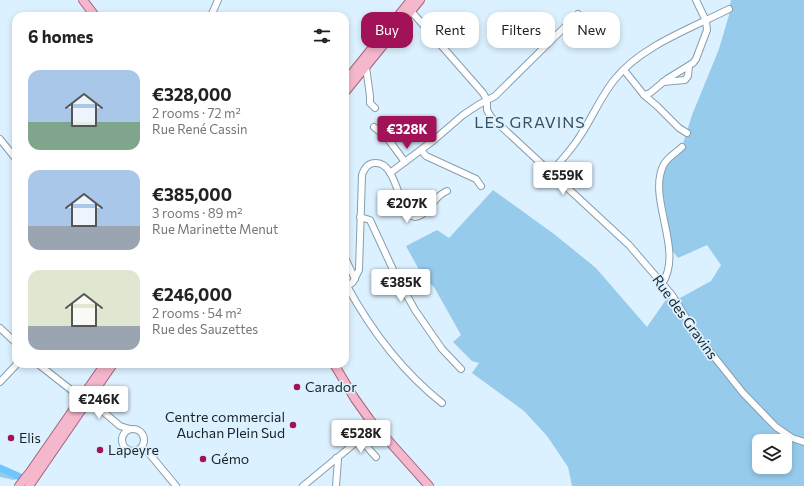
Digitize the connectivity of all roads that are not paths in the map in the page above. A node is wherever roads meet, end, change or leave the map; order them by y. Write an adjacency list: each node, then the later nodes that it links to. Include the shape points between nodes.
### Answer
1 (82, 0): 8 (main road)
2 (218, 0): 9 (street)
3 (411, 0): 15 (main road)
4 (420, 0): 7 (main road)
5 (696, 0): 10 (street)
6 (729, 9): 10 (street)
7 (411, 11): 13 (main road); 19 (street, Rue des Gravins)
8 (91, 12)
9 (214, 12)
10 (706, 21): 12 (street, via 705,38 694,62); 14 (street, via 665,41)
11 (563, 29): 19 (street, via 495,96)
12 (688, 66): 16 (street); 16 (street, via 688,76 685,80)
13 (366, 67): 17 (main road); 20 (street, via 370,102)
14 (624, 70): 18 (street); 30 (street, via 615,79 572,148)
15 (349, 77)
16 (663, 82): 18 (street)
17 (349, 87)
18 (644, 96): 23 (street, via 678,128)
19 (487, 100): 27 (street, via 463,115); 30 (street, Rue des Gravins, via 487,110 491,117)
20 (375, 108)
21 (374, 127): 25 (street)
22 (398, 130): 25 (street)
23 (687, 133)
24 (0, 139): 28 (street)
25 (388, 140): 29 (street)
26 (682, 147): 38 (street, via 665,162 659,180 669,257 667,278)
27 (421, 150): 29 (street); 32 (street, via 426,156 476,179)
28 (12, 153)
29 (405, 162): 31 (street)
30 (551, 172): 38 (street, Rue des Gravins, via 629,246)
31 (390, 173): 33 (street, via 407,212 415,218 422,215 441,193); 34 (street, via 379,163 372,163 363,170)
32 (481, 186)
33 (446, 191)
34 (360, 217): 36 (street, via 360,265); 47 (street, via 370,220 415,310 442,349)
35 (349, 266): 36 (street)
36 (355, 279): 37 (street)
37 (349, 284)
38 (662, 284): 56 (street, Rue des Gravins, via 676,300 696,334 743,393 776,428)
39 (349, 292): 50 (street, via 394,354)
40 (0, 328): 41 (street)
41 (12, 339)
42 (13, 368): 48 (street)
43 (43, 368): 49 (street)
44 (103, 368): 49 (main road)
45 (110, 368): 49 (main road)
46 (336, 368): 51 (main road)
47 (461, 369)
48 (0, 382)
49 (85, 399): 52 (street); 60 (main road); 61 (main road)
50 (442, 403)
51 (374, 425): 55 (street); 65 (main road)
52 (120, 426): 53 (street); 54 (street)
53 (130, 429): 54 (street); 57 (street, via 142,434 145,439)
54 (124, 434): 57 (street, via 123,442 128,448 134,451)
55 (360, 439): 58 (street); 59 (street)
56 (804, 442)
57 (142, 448): 62 (street)
58 (376, 457)
59 (336, 458): 63 (street); 64 (street)
60 (19, 486)
61 (29, 486)
62 (176, 486)
63 (303, 486)
64 (336, 486)
65 (429, 486)

